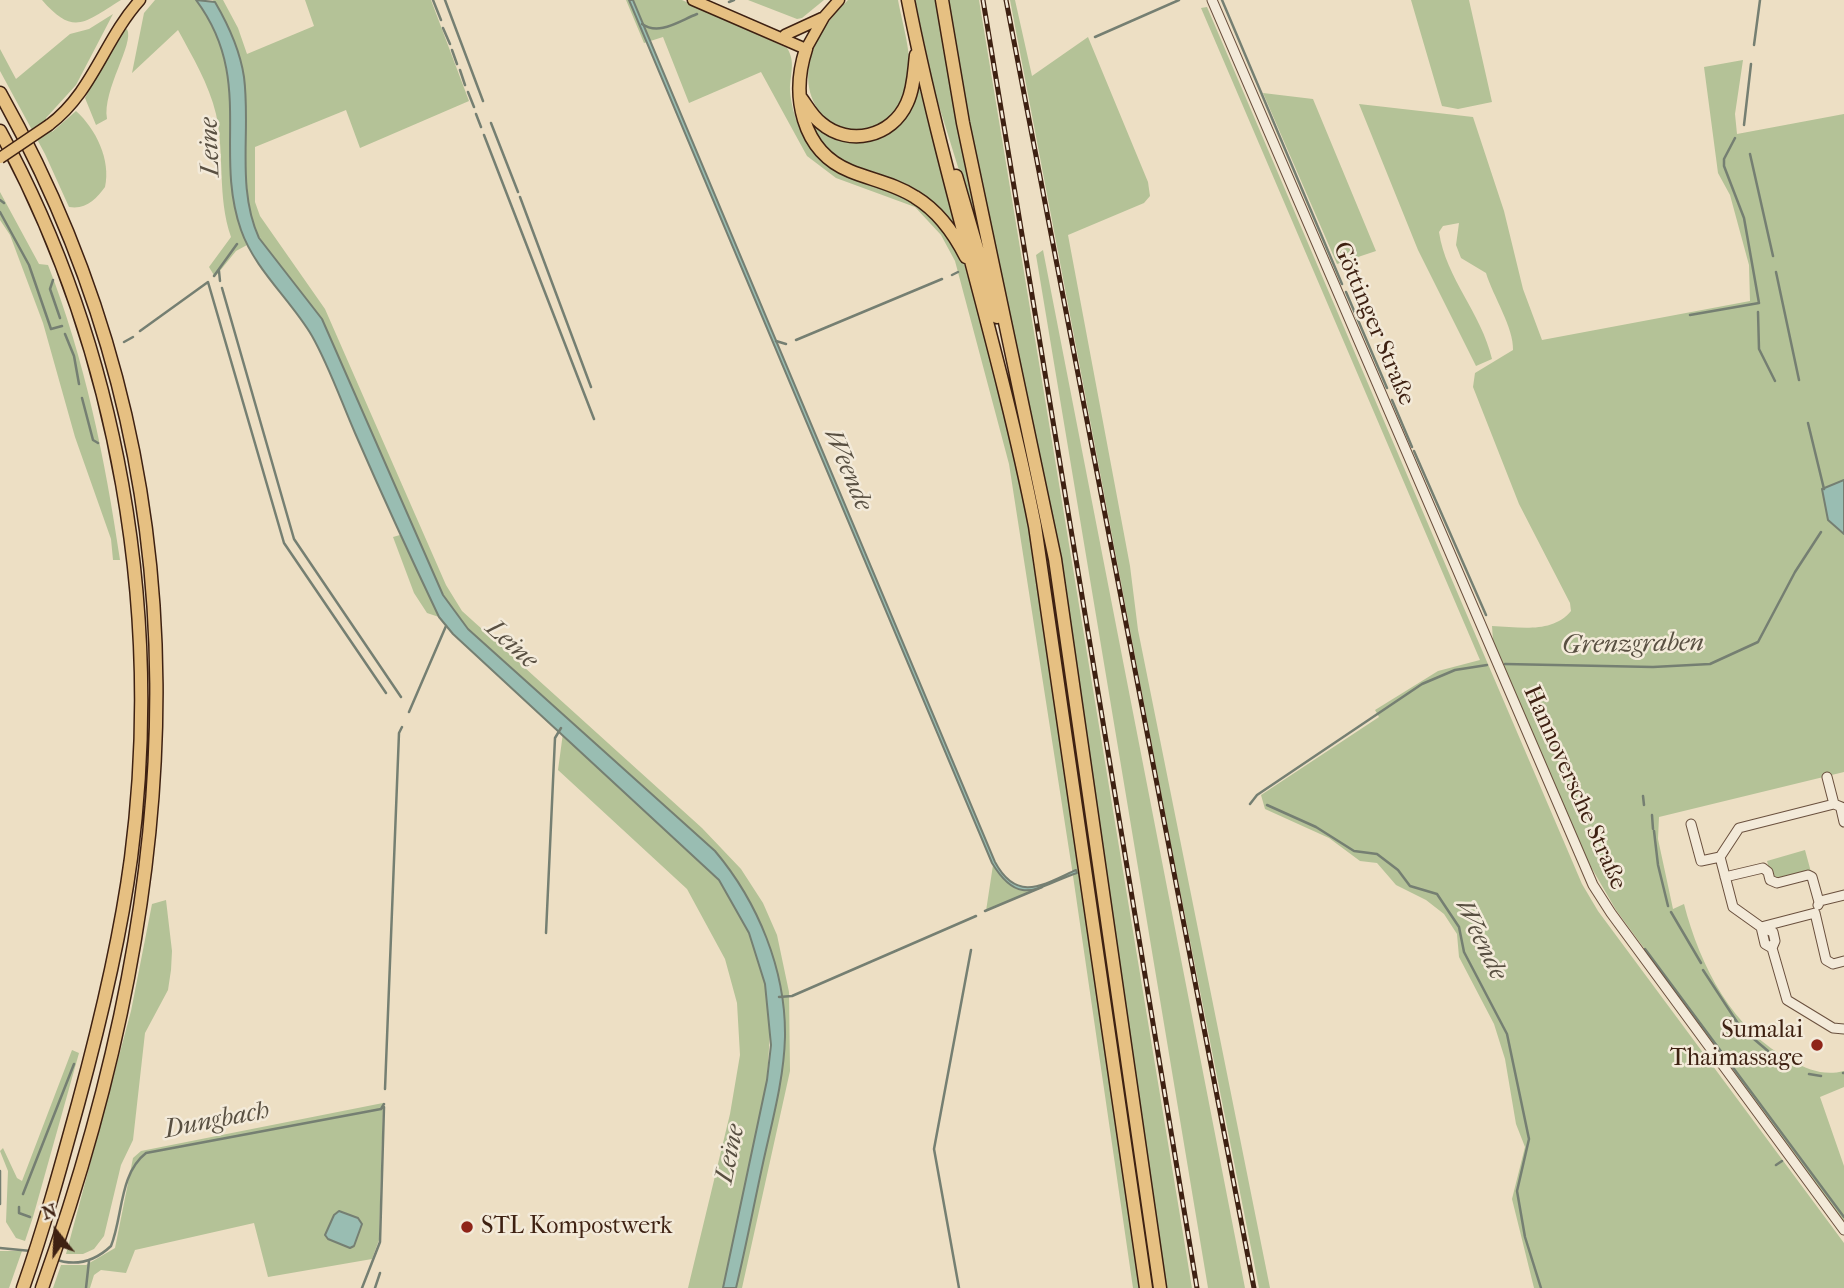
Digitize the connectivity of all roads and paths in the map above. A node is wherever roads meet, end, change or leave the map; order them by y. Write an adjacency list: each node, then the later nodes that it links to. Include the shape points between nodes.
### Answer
1 (139, 0): 15 (main road, bridge, via 85,89 49,125)
2 (693, 0): 8 (main road)
3 (839, 0): 7 (main road)
4 (908, 0): 9 (highway)
5 (942, 0): 17 (highway)
6 (1212, 0): 18 (street, Göttinger Straße)
7 (824, 17): 8 (main road); 10 (main road)
8 (781, 35): 10 (main road)
9 (917, 44): 12 (highway, via 907,104 879,131 861,137 840,134 820,123); 13 (highway)
10 (806, 47): 12 (highway)
11 (0, 93): 33 (highway, via 63,222 110,357 142,497 157,641 157,748 144,886 116,1030)
12 (799, 95): 16 (highway, via 804,120 821,151 848,171 901,190 934,211 952,232)
13 (934, 113): 16 (highway); 17 (highway)
14 (0, 131): 32 (highway, via 55,250 102,395 130,535 140,654 138,787 126,889 94,1041)
15 (0, 158)
16 (974, 273): 34 (highway, via 1035,526)
17 (1019, 389): 35 (highway, via 1062,603)
18 (1497, 664): 31 (street, Hannoversche Straße, via 1581,860 1611,914)
19 (1827, 777): 20 (street)
20 (1839, 807): 21 (street); 23 (street, via 1739,828)
21 (1844, 822)
22 (1691, 824): 23 (street, via 1701,861)
23 (1723, 853): 24 (street)
24 (1725, 877): 26 (street, via 1763,868 1777,883 1808,875); 28 (street, via 1732,907)
25 (1844, 895): 26 (street)
26 (1819, 902): 27 (street)
27 (1815, 913): 28 (street); 29 (street, via 1826,960 1833,964)
28 (1761, 927): 30 (street, via 1787,1000 1833,1028)
29 (1844, 961)
30 (1844, 1029)
31 (1844, 1230)
32 (25, 1282)
33 (43, 1285)
34 (1146, 1288)
35 (1160, 1288)

